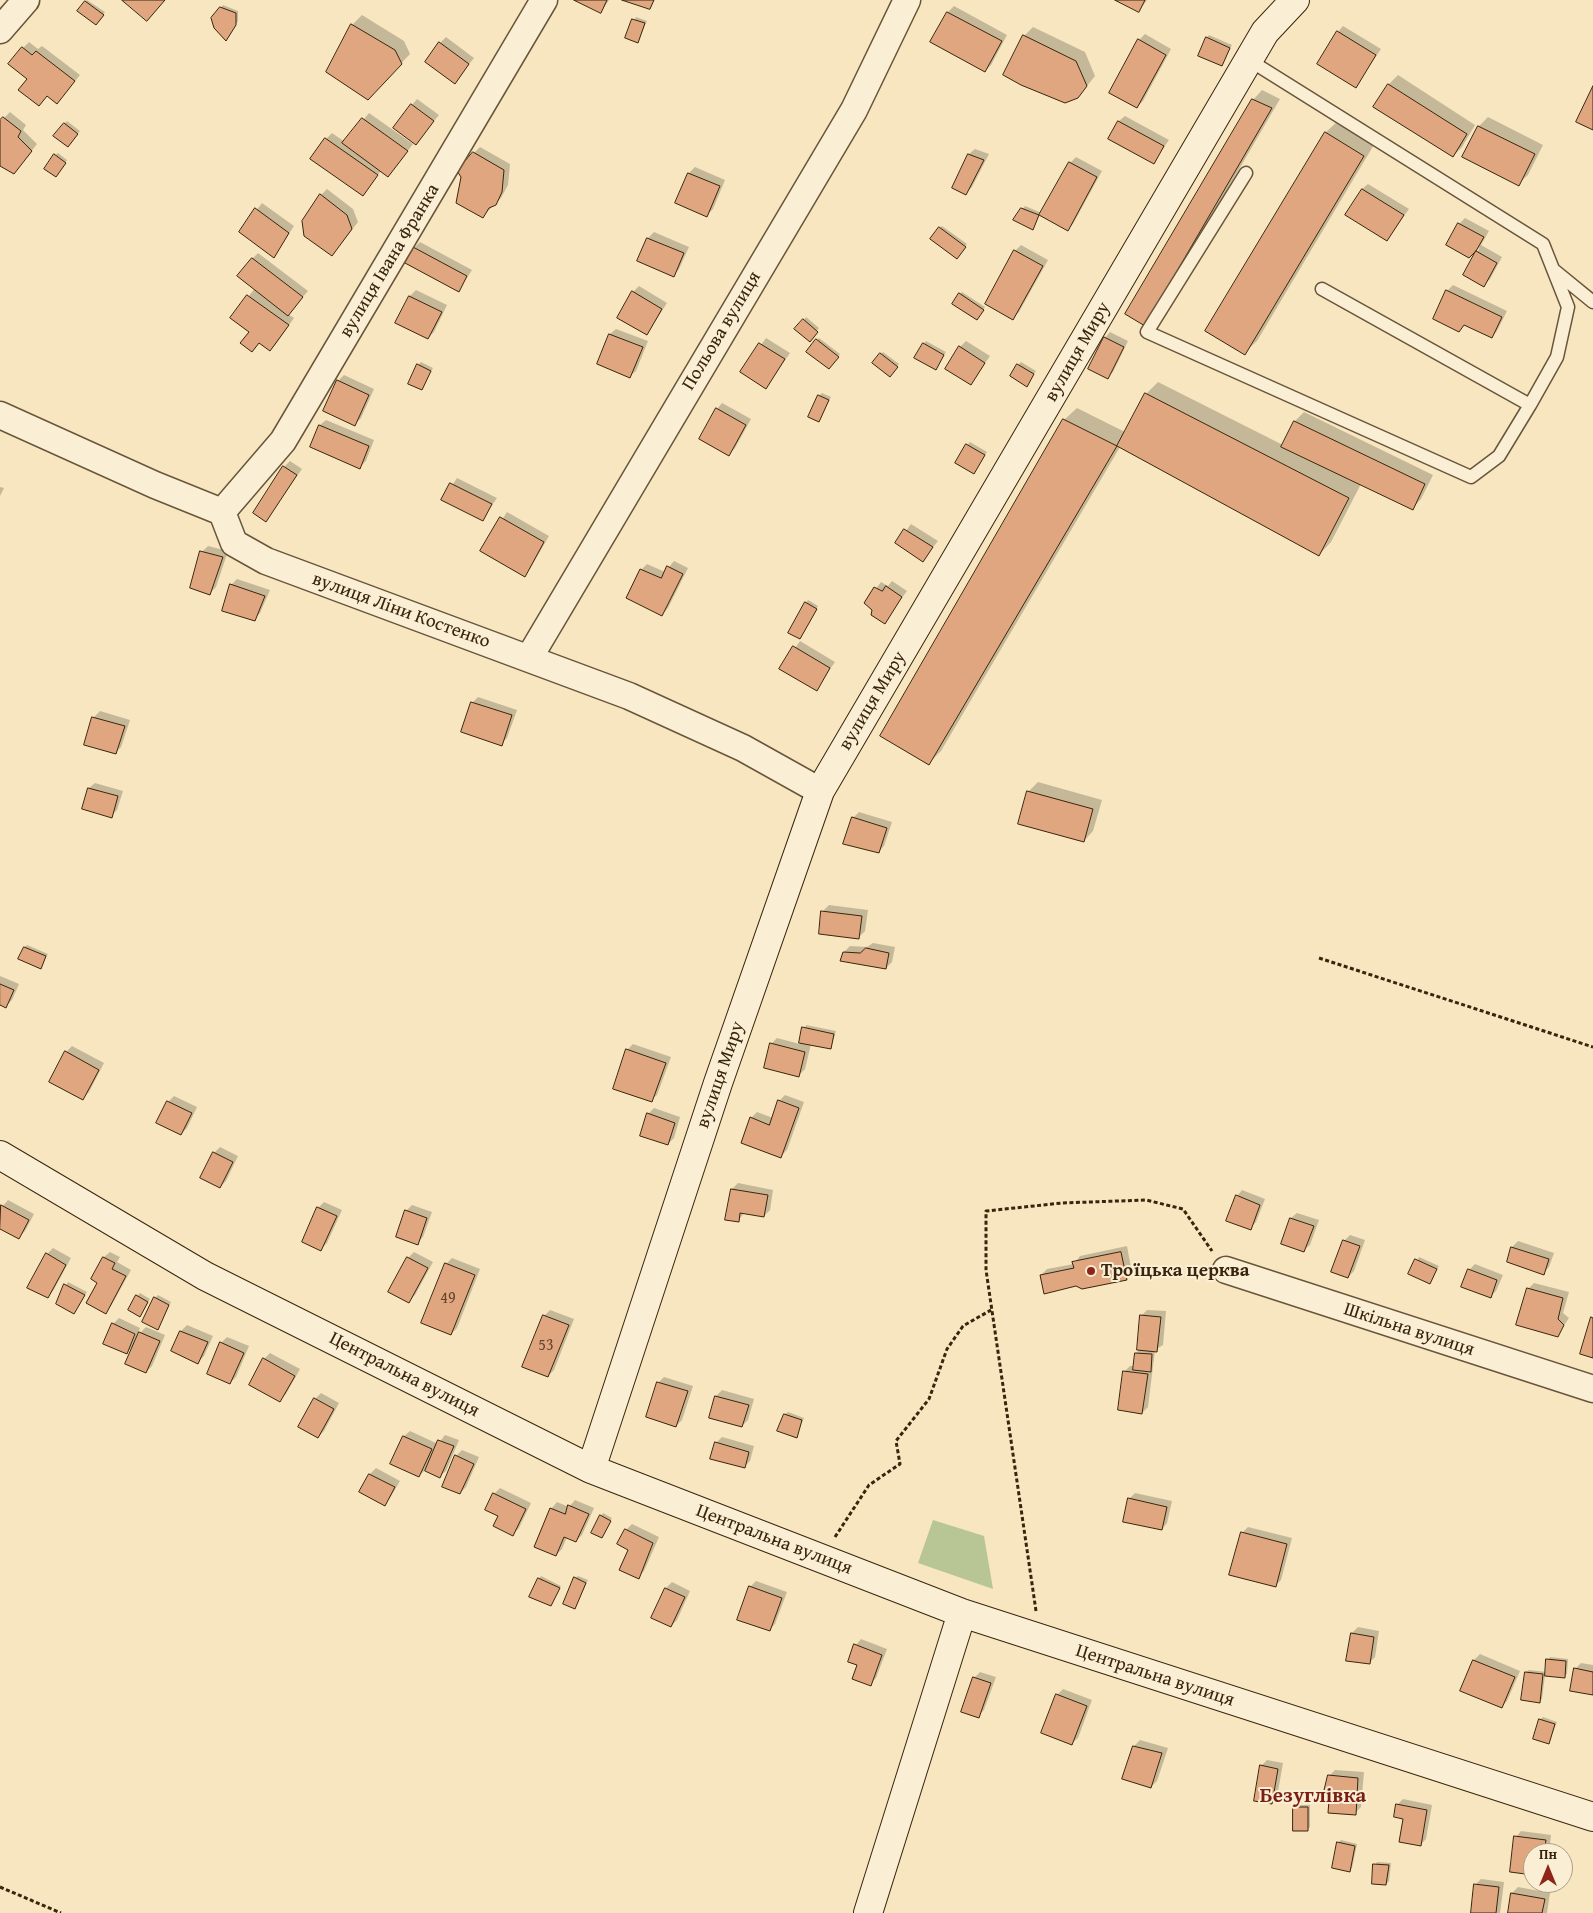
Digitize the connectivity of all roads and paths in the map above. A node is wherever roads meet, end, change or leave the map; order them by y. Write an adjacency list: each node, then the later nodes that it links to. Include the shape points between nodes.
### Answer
1 (26, 0): 5 (street)
2 (544, 0): 13 (street, вулиця Івана Франка, via 283,441)
3 (907, 0): 14 (street, Польова вулиця, via 854,110)
4 (1295, 0): 6 (street, вулиця Миру, via 1265,32)
5 (0, 30)
6 (1249, 60): 8 (lane, via 1543,244); 15 (street, вулиця Миру)
7 (1246, 173): 11 (lane, via 1148,332 1471,477 1499,456)
8 (1553, 269): 10 (lane); 11 (lane, via 1568,307 1557,357)
9 (1322, 289): 11 (lane)
10 (1593, 302)
11 (1530, 405)
12 (0, 415): 13 (street)
13 (222, 512): 14 (street, вулиця Ліни Костенко, via 234,543 266,561)
14 (529, 658): 15 (street, вулиця Ліни Костенко, via 629,696 743,748)
15 (820, 791): 22 (street, вулиця Миру, via 718,1083)
16 (1319, 958): 17 (path)
17 (1593, 1046)
18 (0, 1155): 22 (street, Центральна вулиця, via 206,1276)
19 (1226, 1270): 20 (path, via 1183,1209 1146,1200 1062,1203 986,1211 986,1270); 21 (street, Шкільна вулиця)
20 (991, 1310): 23 (path, via 963,1326 947,1349 929,1399 896,1441 900,1464 869,1485); 25 (path)
21 (1593, 1389)
22 (591, 1469): 23 (street, Центральна вулиця)
23 (822, 1558): 24 (street, Центральна вулиця)
24 (962, 1613): 25 (street, Центральна вулиця); 29 (street)
25 (1040, 1639): 26 (street, Центральна вулиця)
26 (1593, 1818)
27 (0, 1887): 28 (path)
28 (61, 1913)
29 (868, 1913)

